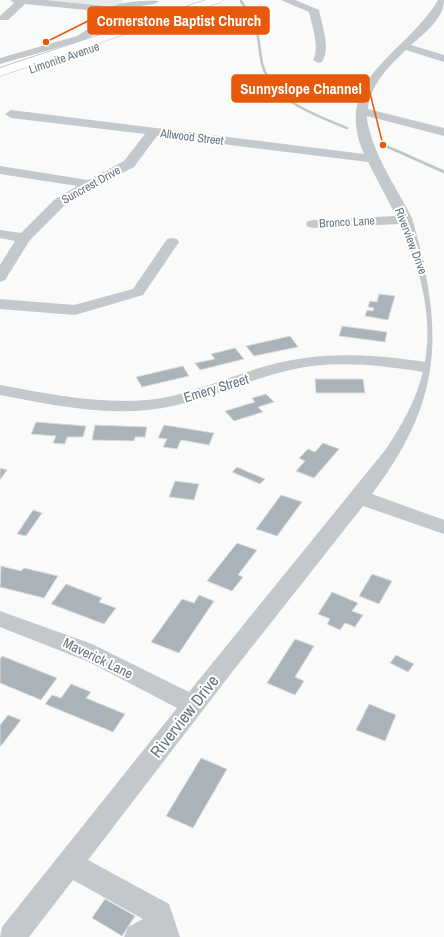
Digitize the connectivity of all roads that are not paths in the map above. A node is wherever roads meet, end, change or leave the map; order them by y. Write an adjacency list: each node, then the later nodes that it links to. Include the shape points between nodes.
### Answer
1 (18, 0): 8 (street); 10 (street)
2 (68, 0): 8 (street)
3 (217, 0): 9 (main road, Limonite Avenue)
4 (286, 0): 13 (street, via 314,10 321,47)
5 (443, 0): 11 (street, Riverview Drive, via 426,24)
6 (154, 1): 7 (street)
7 (136, 2): 8 (street); 9 (street)
8 (117, 8): 14 (street, via 94,30 81,38)
9 (172, 16): 15 (main road, Limonite Avenue); 16 (main road, Limonite Avenue, via 163,22)
10 (4, 18)
11 (403, 46): 12 (street); 17 (street, Riverview Drive, via 372,80)
12 (444, 59)
13 (318, 60)
14 (0, 61)
15 (0, 72)
16 (0, 81)
17 (362, 111): 20 (street); 21 (street, Riverview Drive, via 363,136)
18 (11, 114): 19 (street, Allwood Street)
19 (153, 132): 21 (street, Allwood Street); 23 (street, Suncrest Drive, via 129,164)
20 (444, 132)
21 (373, 159): 24 (street, Riverview Drive)
22 (0, 170): 23 (street)
23 (90, 184): 27 (street, Suncrest Drive, via 59,203)
24 (406, 220): 25 (street, Bronco Lane); 31 (street, Riverview Drive, via 435,310 436,331)
25 (313, 224)
26 (0, 234): 27 (street)
27 (24, 238): 29 (street, Suncrest Drive)
28 (172, 242): 30 (street, via 138,292 75,310)
29 (0, 276)
30 (0, 304)
31 (431, 368): 32 (street, Emery Street, via 354,359 309,362 267,371 208,393 128,406 82,404); 33 (street, Riverview Drive, via 420,406 409,427)
32 (0, 390)
33 (359, 497): 34 (street); 36 (street, Riverview Drive)
34 (444, 527)
35 (0, 619): 36 (street, Maverick Lane, via 56,638 104,659)
36 (192, 704): 37 (street, Riverview Drive)
37 (69, 864): 38 (street, via 159,913); 39 (street, Riverview Drive)
38 (165, 932): 40 (street, via 143,933)
39 (12, 937)
40 (138, 937)

